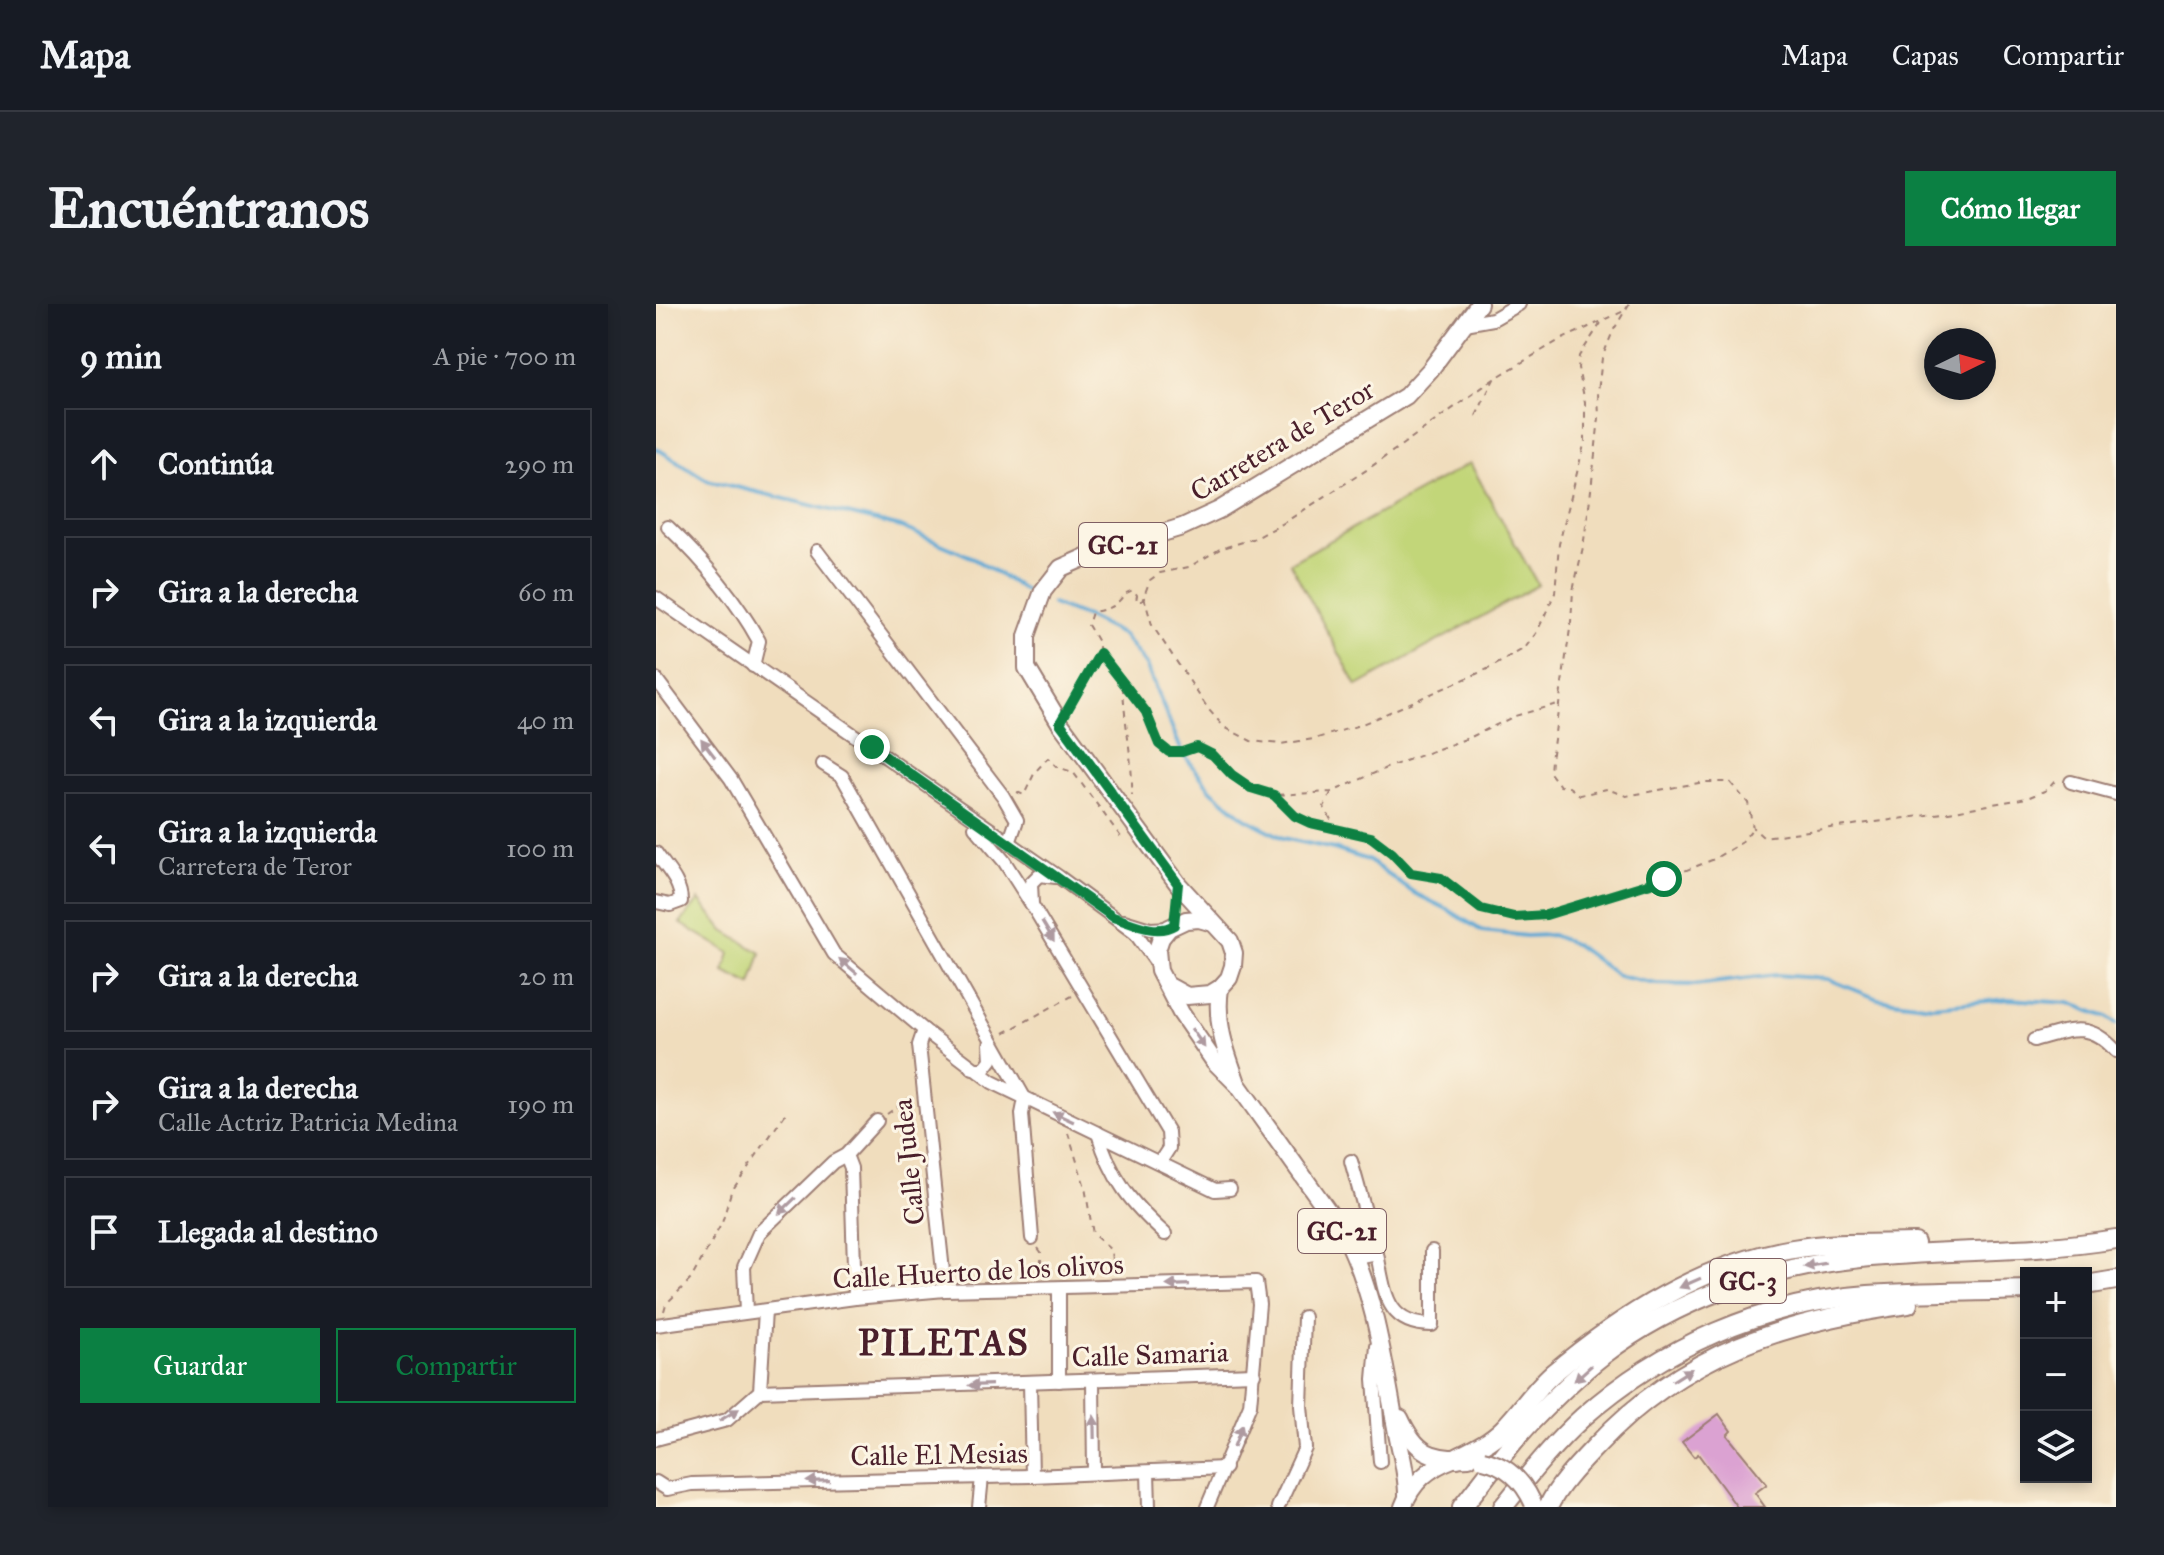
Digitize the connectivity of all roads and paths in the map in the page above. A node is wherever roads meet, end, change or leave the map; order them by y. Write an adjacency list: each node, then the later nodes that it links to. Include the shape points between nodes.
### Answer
1 (1479, 304): 6 (main road, Carretera de Teror / GC-21)
2 (1519, 304): 6 (street, via 1493,319)
3 (1629, 304): 4 (path)
4 (1625, 311): 5 (path); 16 (path, via 1602,358 1590,499)
5 (1603, 320): 7 (path); 11 (path, via 1579,356 1585,441 1559,544 1555,593 1525,648 1360,725 1280,744 1251,741 1224,727 1209,710 1152,625)
6 (1465, 324): 17 (main road, Carretera de Teror / GC-21, via 1406,396 1219,510 1061,568 1043,591 1027,636 1027,668)
7 (1494, 379): 8 (path); 11 (path, via 1282,524 1189,567 1160,573 1150,580)
8 (1476, 416)
9 (668, 527): 14 (street, via 699,556 745,616 759,641)
10 (817, 551): 26 (street, via 1003,796 1017,820)
11 (1144, 597): 13 (path, via 1136,601 1133,590 1106,610 1092,612 1088,625)
12 (656, 598): 14 (street)
13 (1100, 653): 17 (path); 22 (path, via 1146,712 1159,744 1169,752 1197,747 1251,788)
14 (753, 666): 23 (street)
15 (656, 679): 39 (street, one-way to 15, via 834,954 731,779)
16 (1558, 704): 20 (path, via 1515,716); 24 (path, via 1550,773 1560,786 1580,795 1607,789 1626,796 1730,782 1748,803)
17 (1060, 723): 29 (main road, Carretera de Teror / GC-21)
18 (823, 764): 41 (street, via 842,776)
19 (2071, 782): 21 (street); 24 (path, via 2055,781 2027,798 1892,821 1763,837)
20 (1332, 792): 22 (path); 25 (path, via 1324,807)
21 (2116, 794)
22 (1274, 795): 25 (path, via 1295,816)
23 (951, 802): 26 (street); 31 (street, via 989,841)
24 (1753, 828): 25 (path, via 1741,843 1712,860 1664,879 1546,915 1514,917 1481,909 1441,878 1411,873 1371,837)
25 (1336, 829)
26 (1009, 843): 28 (street)
27 (656, 853): 30 (street, via 681,891 681,901)
28 (1059, 877): 31 (street, via 1039,875 1031,883); 32 (street)
29 (1178, 884): 33 (main road); 34 (main road, GC-21)
30 (656, 902)
31 (1032, 905): 38 (street, one-way to 38)
32 (1113, 917): 33 (street, via 1150,929); 35 (street, via 1135,933)
33 (1172, 927): 34 (main road, via 1199,919); 35 (main road, via 1161,938)
34 (1223, 930): 37 (main road, GC-21, via 1234,953 1229,978)
35 (1156, 962): 36 (main road, GC-21)
36 (1167, 985): 37 (main road, via 1187,996); 44 (main road, GC-21, one-way to 44, via 1214,1061)
37 (1220, 988): 44 (main road, GC-21, via 1219,1025)
38 (1083, 990): 41 (path); 53 (street, via 1168,1132 1169,1148)
39 (924, 1030): 43 (street); 45 (street, Calle Judea, via 919,1045)
40 (2034, 1040): 42 (street, via 2074,1028 2105,1038)
41 (990, 1041): 43 (street, via 991,1060 984,1069); 46 (street)
42 (2116, 1051)
43 (973, 1069): 46 (street)
44 (1238, 1085): 61 (main road, GC-21)
45 (924, 1086): 49 (path); 66 (street, Calle Judea)
46 (1025, 1099): 48 (street); 56 (street)
47 (788, 1110): 74 (path, via 731,1192 722,1223)
48 (1063, 1117): 50 (street, one-way to 48); 64 (path, via 1093,1234 1111,1250)
49 (877, 1121): 51 (street)
50 (1098, 1133): 53 (street); 55 (street, via 1104,1156 1132,1204)
51 (846, 1155): 70 (street, via 851,1168); 72 (street, one-way to 72, via 759,1233 744,1267)
52 (1351, 1161): 60 (street)
53 (1160, 1162): 54 (street, via 1215,1190)
54 (1230, 1189)
55 (1165, 1234)
56 (1032, 1238): 67 (path, via 1041,1252)
57 (2116, 1239): 58 (highway, GC-3)
58 (2069, 1247): 83 (highway, one-way to 83, via 1992,1242 1830,1245 1750,1259 1643,1307 1549,1377 1491,1439); 97 (highway, GC-3, one-way to 97, via 1862,1258 1802,1267 1701,1298 1593,1364 1528,1424)
59 (1432, 1251): 60 (street, via 1432,1325 1414,1325 1388,1302)
60 (1377, 1254): 61 (street)
61 (1357, 1258): 75 (main road, GC-21)
62 (2116, 1280): 63 (highway)
63 (2092, 1284)
64 (1114, 1286): 65 (street, Calle Huerto de los olivos); 76 (street, Calle Huerto de los olivos, one-way to 64, via 1256,1282)
65 (1059, 1288): 67 (street, Calle Huerto de los olivos); 78 (street)
66 (945, 1290): 67 (street, Calle Huerto de los olivos); 70 (street, Calle Huerto de los olivos)
67 (1042, 1290)
68 (2020, 1290): 98 (highway, GC-3, via 1867,1295 1808,1303 1714,1333 1669,1354 1612,1392 1549,1450)
69 (2020, 1297): 92 (highway, one-way to 69, via 1616,1424 1680,1374 1734,1346 1862,1310)
70 (855, 1298): 71 (street, Calle Huerto de los olivos)
71 (765, 1311): 72 (street, Calle Huerto de los olivos); 80 (street)
72 (746, 1312): 74 (street, Calle Huerto de los olivos)
73 (1304, 1317): 96 (street, via 1305,1448)
74 (658, 1324)
75 (1378, 1339): 81 (main road, GC-21); 84 (street, via 1374,1379)
76 (1254, 1374): 77 (street, Calle Samaria); 85 (street, one-way to 76, via 1250,1405)
77 (1093, 1380): 78 (street, Calle Samaria); 87 (street, one-way to 77)
78 (1059, 1381): 79 (street, Calle Samaria)
79 (1030, 1383): 80 (street, Calle Samaria, one-way to 80); 88 (street)
80 (760, 1391): 82 (street, one-way to 80, via 727,1420)
81 (1392, 1402): 83 (main road, GC-21, via 1418,1447 1436,1457); 91 (main road, GC-21, via 1407,1476)
82 (656, 1439)
83 (1456, 1459): 91 (main road, GC-21, via 1427,1472); 92 (main road, GC-21, bridge, via 1483,1460 1509,1471)
84 (1380, 1462)
85 (1225, 1468): 86 (street, Calle El Mesias); 95 (street)
86 (1148, 1472): 87 (street, Calle El Mesias); 94 (street)
87 (1094, 1473): 88 (street, Calle El Mesias)
88 (1032, 1476): 89 (street, Calle El Mesias)
89 (982, 1477): 90 (street, Calle El Mesias, one-way to 90, via 667,1489); 93 (street)
90 (656, 1482)
91 (1405, 1501)
92 (1538, 1506)
93 (979, 1507)
94 (1149, 1507)
95 (1207, 1507)
96 (1278, 1507)
97 (1462, 1507)
98 (1503, 1507)

